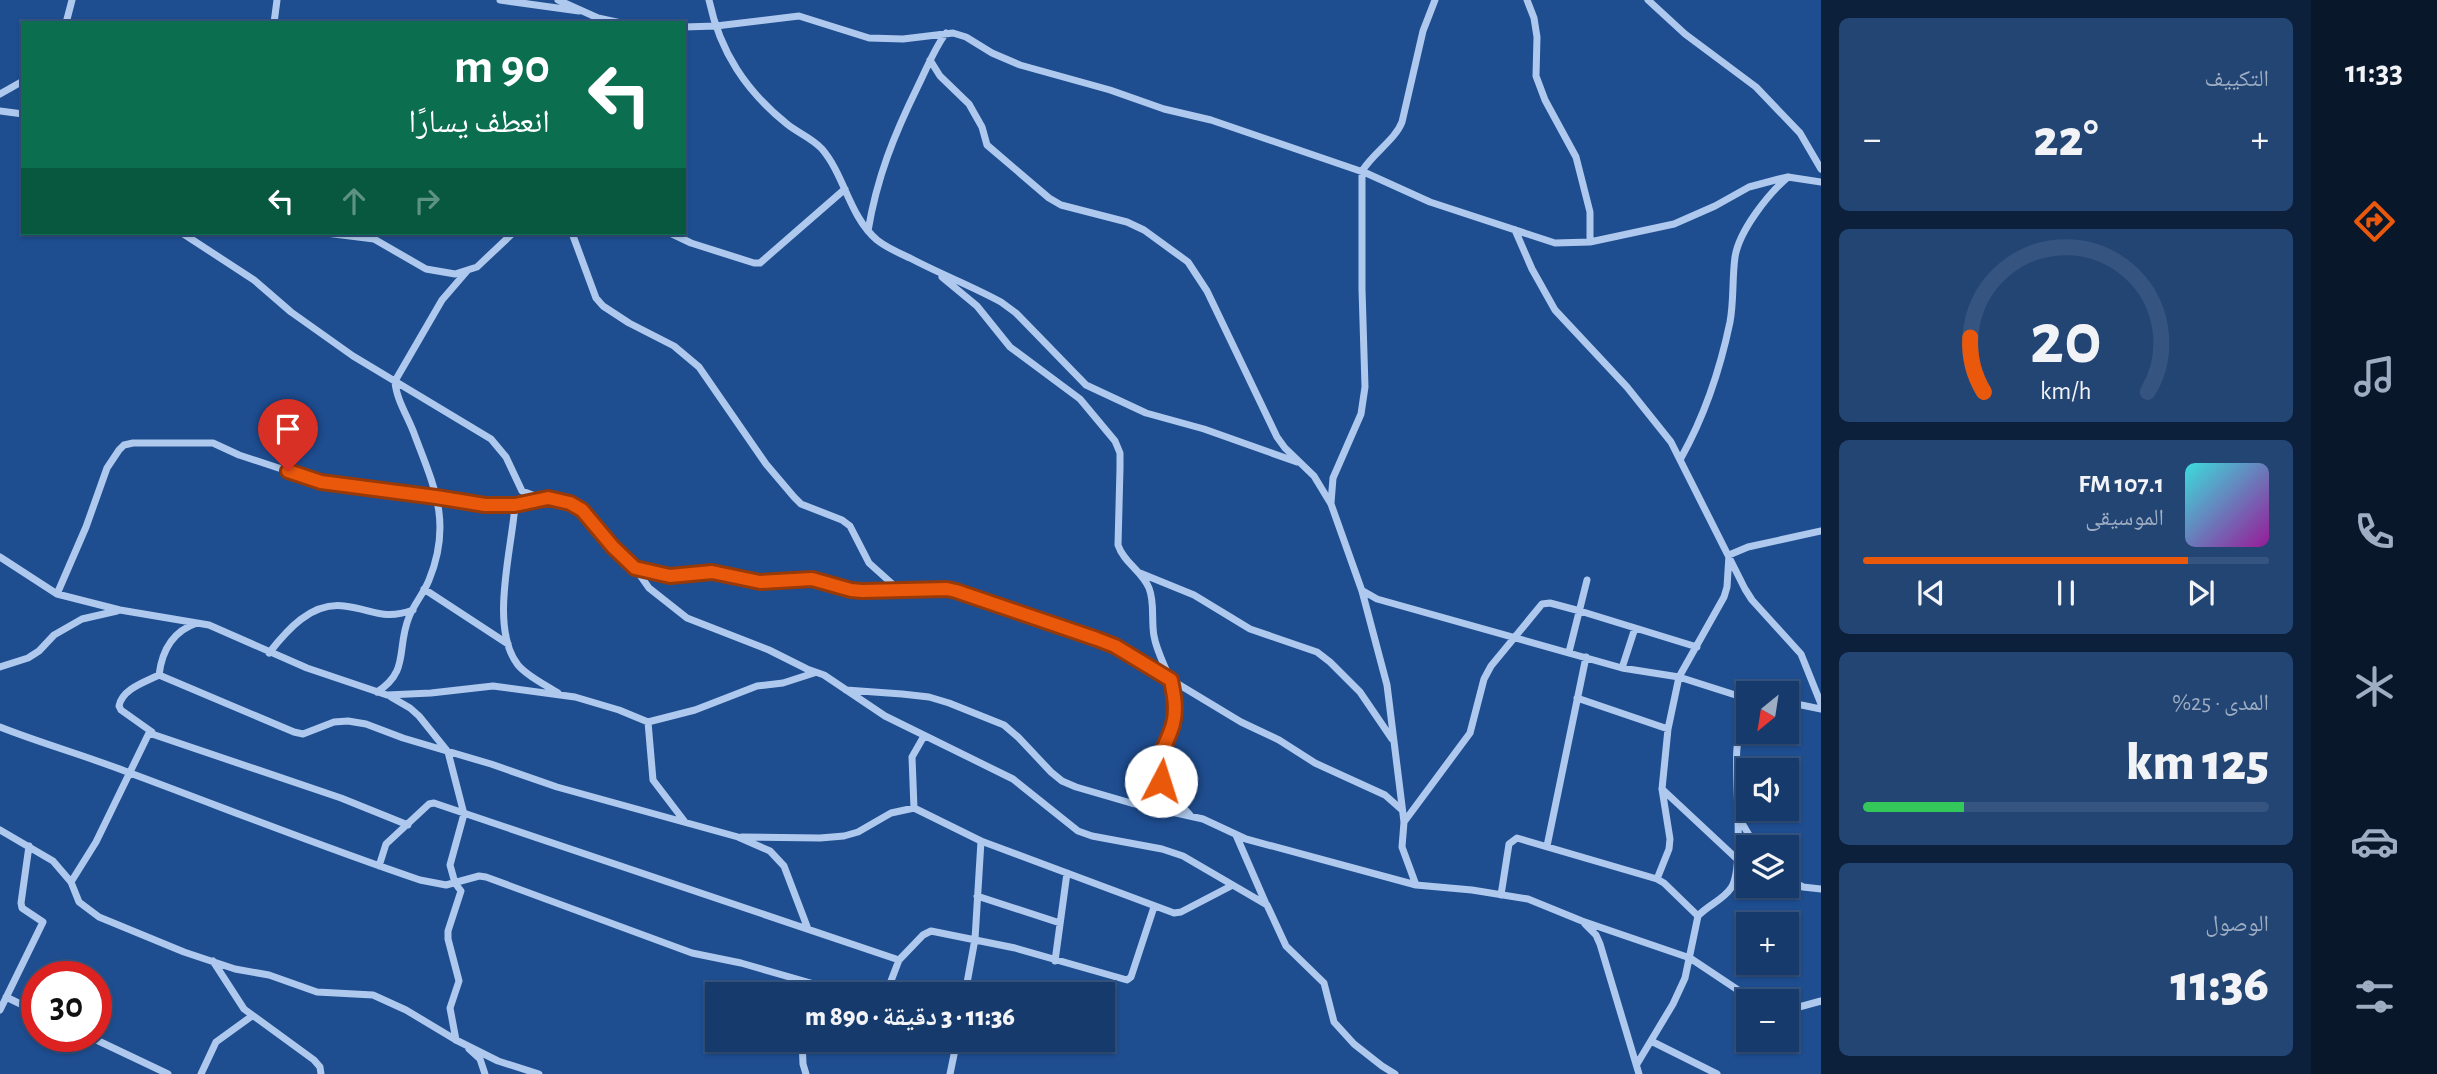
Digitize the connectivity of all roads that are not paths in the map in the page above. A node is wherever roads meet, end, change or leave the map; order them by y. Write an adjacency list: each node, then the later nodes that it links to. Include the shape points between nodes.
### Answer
1 (72, 0): 10 (street)
2 (277, 0): 11 (street)
3 (500, 0): 9 (street)
4 (558, 0): 9 (street)
5 (709, 0): 13 (street)
6 (1435, 0): 22 (street, via 1400,128)
7 (1527, 0): 33 (street, via 1534,18 1536,76 1576,157 1590,212)
8 (1648, 0): 21 (street, via 1756,87 1800,133)
9 (579, 11): 12 (street)
10 (67, 21)
11 (274, 21)
12 (606, 21)
13 (716, 26): 14 (street); 15 (street, via 805,17 869,38); 25 (street, via 725,51 749,89 822,149)
14 (686, 27)
15 (946, 33): 16 (street); 22 (street, via 966,37 1020,65 1211,120)
16 (930, 60): 27 (street, via 892,139 874,194); 38 (street, via 947,84 970,104 987,145 1049,198 1144,230 1188,261 1207,291 1268,421 1285,448)
17 (21, 82): 18 (street)
18 (0, 94)
19 (0, 111): 20 (street)
20 (21, 114)
21 (1821, 169)
22 (1362, 171): 26 (street, via 1419,198); 41 (street, via 1365,387 1361,414 1333,478)
23 (1788, 177): 24 (street); 33 (street, via 1749,187 1674,224); 37 (street, via 1772,191 1737,248 1732,309 1720,364)
24 (1821, 182)
25 (845, 189): 27 (street); 32 (street, via 760,263)
26 (1515, 230): 33 (street, via 1555,243); 37 (street, via 1555,310 1627,387)
27 (868, 231): 34 (street)
28 (185, 235): 36 (street)
29 (343, 235): 35 (street, via 374,239 426,270)
30 (511, 235): 35 (street, via 486,260)
31 (573, 235): 50 (street, via 603,306 674,346 699,367 794,497 850,526 869,564)
32 (674, 235)
33 (1590, 242)
34 (933, 270): 38 (street, via 1016,313 1086,386 1146,413); 47 (street, via 977,306 1010,347 1080,399 1111,435 1120,453 1118,545)
35 (467, 271): 36 (street, via 442,300)
36 (395, 381): 39 (street); 40 (street, via 491,439 506,457 522,491)
37 (1681, 458): 44 (street)
38 (1304, 465): 41 (street)
39 (436, 497): 42 (street); 49 (street, via 440,542); 52 (street, via 321,482 213,443 124,445 107,468)
40 (548, 498): 42 (street); 46 (street, via 582,510)
41 (1331, 504): 51 (street)
42 (515, 505): 59 (street, via 503,589)
43 (1821, 531): 44 (street)
44 (1729, 555): 60 (street, via 1724,597); 77 (street, via 1752,600 1801,654)
45 (0, 557): 52 (street)
46 (635, 568): 50 (street, via 670,576 704,572 750,581 812,579 851,590); 66 (street, via 658,596 687,618)
47 (1138, 572): 69 (street, via 1150,590 1154,637); 83 (street, via 1194,595 1250,629 1317,652 1360,692)
48 (1587, 580): 55 (street)
49 (424, 589): 54 (street); 59 (street)
50 (898, 589): 69 (street, via 956,591 1115,646)
51 (1362, 591): 58 (street); 83 (street, via 1387,685)
52 (57, 594): 53 (street)
53 (120, 610): 56 (street); 64 (street, via 82,619 28,658)
54 (413, 610): 62 (street, via 391,616 345,606 323,609 295,623); 71 (street, via 395,678)
55 (1580, 611): 57 (street); 58 (street, via 1542,604); 61 (street)
56 (198, 623): 62 (street); 67 (street, via 173,637)
57 (1635, 628): 60 (street); 65 (street)
58 (1513, 637): 61 (street); 91 (street, via 1484,679 1470,733)
59 (508, 644): 73 (street, via 517,664)
60 (1697, 647): 68 (street)
61 (1569, 652): 63 (street)
62 (269, 653): 71 (street)
63 (1586, 657): 65 (street); 75 (street)
64 (0, 667)
65 (1622, 668): 68 (street)
66 (814, 673): 70 (street); 78 (street, via 757,686)
67 (159, 675): 81 (street, via 120,700 121,710 149,728); 84 (street, via 293,732 303,734 348,721)
68 (1679, 677): 74 (street); 80 (street)
69 (1171, 680): 88 (street, via 1315,763 1385,795); 90 (street, via 1175,711 1158,774)
70 (845, 690): 82 (street); 90 (street, via 949,703 1004,725 1062,781)
71 (376, 692): 72 (street)
72 (387, 695): 73 (street, via 493,686); 84 (street, via 419,716)
73 (561, 695): 78 (street)
74 (1736, 695)
75 (1577, 698): 80 (street); 99 (street)
76 (1799, 703): 77 (street)
77 (1821, 706)
78 (649, 722): 92 (street, via 653,780)
79 (0, 727): 85 (street)
80 (1668, 729): 86 (street)
81 (149, 733): 85 (street); 93 (street)
82 (924, 736): 87 (street, via 912,757); 109 (street, via 1013,779 1078,831 1183,856)
83 (1394, 743): 88 (street)
84 (448, 752): 89 (street); 92 (street)
85 (130, 772): 102 (street); 105 (street)
86 (1662, 789): 100 (street); 104 (street, via 1670,839)
87 (914, 808): 96 (street, via 891,813 844,836); 97 (street)
88 (1402, 810): 91 (street)
89 (464, 814): 93 (street, via 434,803); 106 (street, via 450,865); 118 (street)
90 (1190, 816): 95 (street)
91 (1404, 822): 107 (street, via 1404,858)
92 (685, 823): 96 (street)
93 (408, 825): 102 (street, via 386,844)
94 (0, 830): 98 (street)
95 (1236, 834): 107 (street); 113 (street)
96 (738, 837): 118 (street, via 778,858)
97 (981, 841): 103 (street); 112 (street)
98 (29, 846): 105 (street, via 53,861); 128 (street, via 21,903 43,922)
99 (1547, 846): 104 (street); 111 (street, via 1513,839)
100 (1736, 858)
101 (1736, 865): 115 (street, via 1732,888)
102 (379, 866): 106 (street, via 438,885)
103 (1067, 873): 114 (street); 117 (street)
104 (1657, 879): 115 (street)
105 (71, 882): 121 (street, via 79,902 99,917)
106 (455, 883): 124 (street, via 486,877 692,953 741,963); 134 (street, via 461,891 448,939 459,981 450,1008)
107 (1416, 885): 111 (street)
108 (1799, 885): 110 (street)
109 (1231, 886): 113 (street); 114 (street, via 1174,914)
110 (1821, 889)
111 (1501, 895): 116 (street, via 1542,904)
112 (977, 896): 117 (street); 119 (street)
113 (1266, 905): 147 (street, via 1286,946 1324,983 1334,1022 1354,1044)
114 (1154, 907): 123 (street, via 1127,980)
115 (1698, 916): 120 (street)
116 (1582, 921): 120 (street); 139 (street, via 1600,944)
117 (1060, 923): 123 (street)
118 (808, 929): 122 (street)
119 (975, 939): 122 (street, via 931,930); 123 (street); 126 (street)
120 (1690, 958): 127 (street); 135 (street, via 1680,990)
121 (212, 960): 133 (street); 134 (street, via 317,992 373,995)
122 (899, 960): 125 (street)
123 (1055, 961)
124 (794, 982)
125 (892, 982)
126 (967, 982)
127 (1736, 989)
128 (6, 997): 130 (street); 132 (street)
129 (1821, 1001): 131 (street)
130 (21, 1004)
131 (1799, 1007)
132 (0, 1010)
133 (252, 1016): 141 (street, via 216,1042); 142 (street, via 314,1060)
134 (457, 1040): 143 (street, via 480,1059); 144 (street)
135 (1651, 1041): 139 (street); 149 (street)
136 (112, 1047): 140 (street)
137 (802, 1052): 145 (street)
138 (955, 1052): 146 (street)
139 (1637, 1064): 148 (street)
140 (168, 1074)
141 (201, 1074)
142 (321, 1074)
143 (485, 1074)
144 (539, 1074)
145 (806, 1074)
146 (950, 1074)
147 (1395, 1074)
148 (1639, 1074)
149 (1717, 1074)

